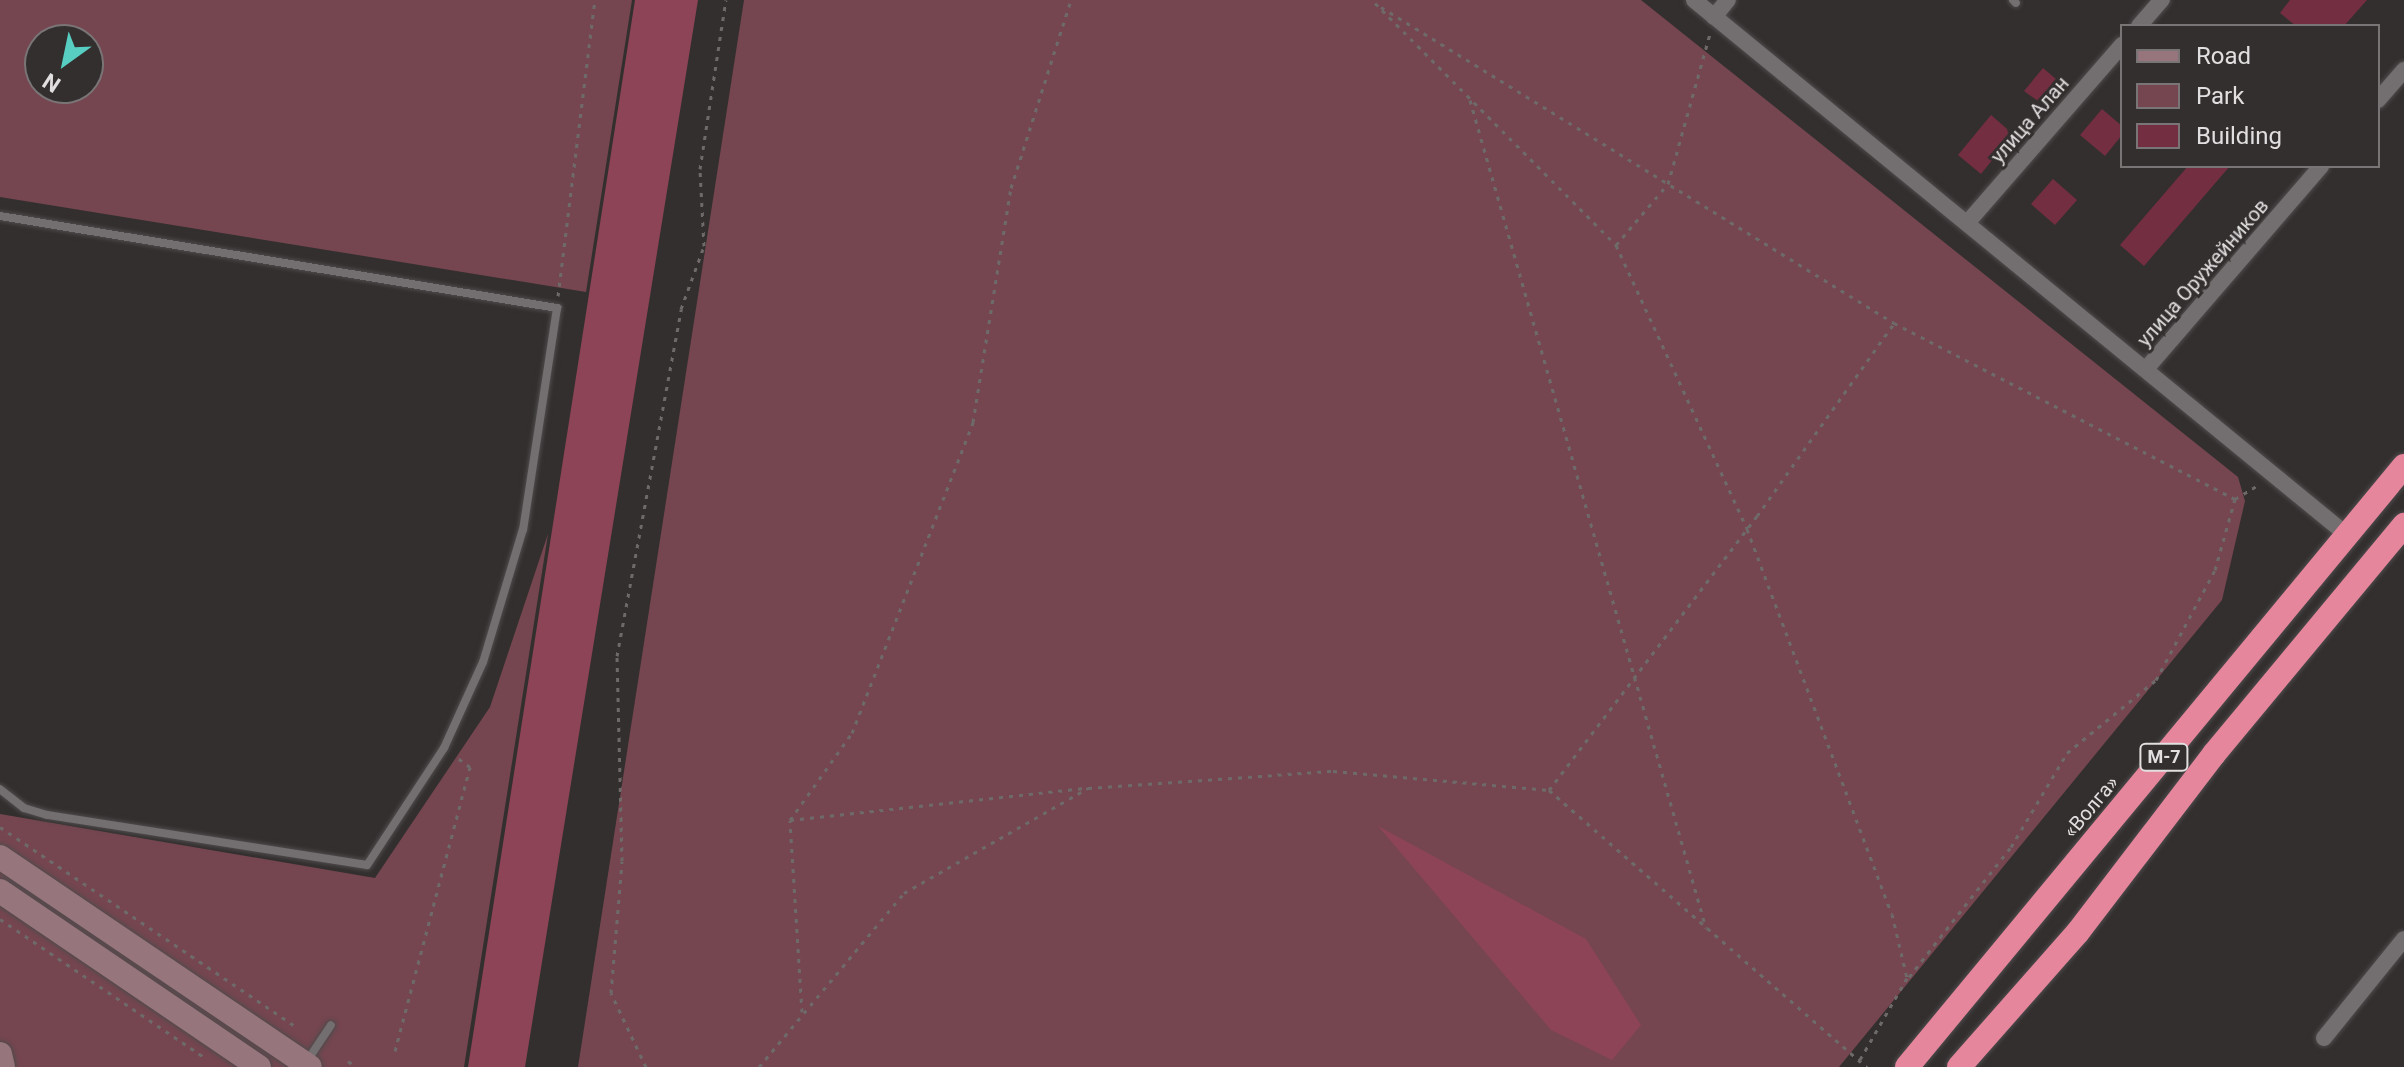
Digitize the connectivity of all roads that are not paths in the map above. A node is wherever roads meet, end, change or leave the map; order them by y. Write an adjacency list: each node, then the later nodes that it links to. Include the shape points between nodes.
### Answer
1 (1694, 0): 4 (street)
2 (1728, 0): 4 (street)
3 (2162, 0): 5 (street)
4 (1714, 17): 11 (street)
5 (2141, 24)
6 (2120, 47): 11 (street, улица Алан)
7 (2404, 70): 8 (street)
8 (2380, 98)
9 (2319, 168): 12 (street, улица Оружейников)
10 (0, 216): 16 (lane, via 557,308 523,529 483,662 444,748 367,865 47,815 24,808)
11 (1968, 222): 12 (street)
12 (2146, 369): 15 (street)
13 (2404, 466): 15 (highway, «Волга» / М-7)
14 (2404, 525): 27 (highway, М-7, via 2214,754 2078,932)
15 (2347, 535): 26 (highway, «Волга» / М-7)
16 (0, 789)
17 (0, 857): 23 (street)
18 (0, 891): 25 (street)
19 (2404, 939): 21 (street)
20 (331, 1025): 23 (lane)
21 (2324, 1038)
22 (0, 1054): 24 (street)
23 (308, 1066)
24 (3, 1067)
25 (259, 1067)
26 (1907, 1067)
27 (1959, 1067)

